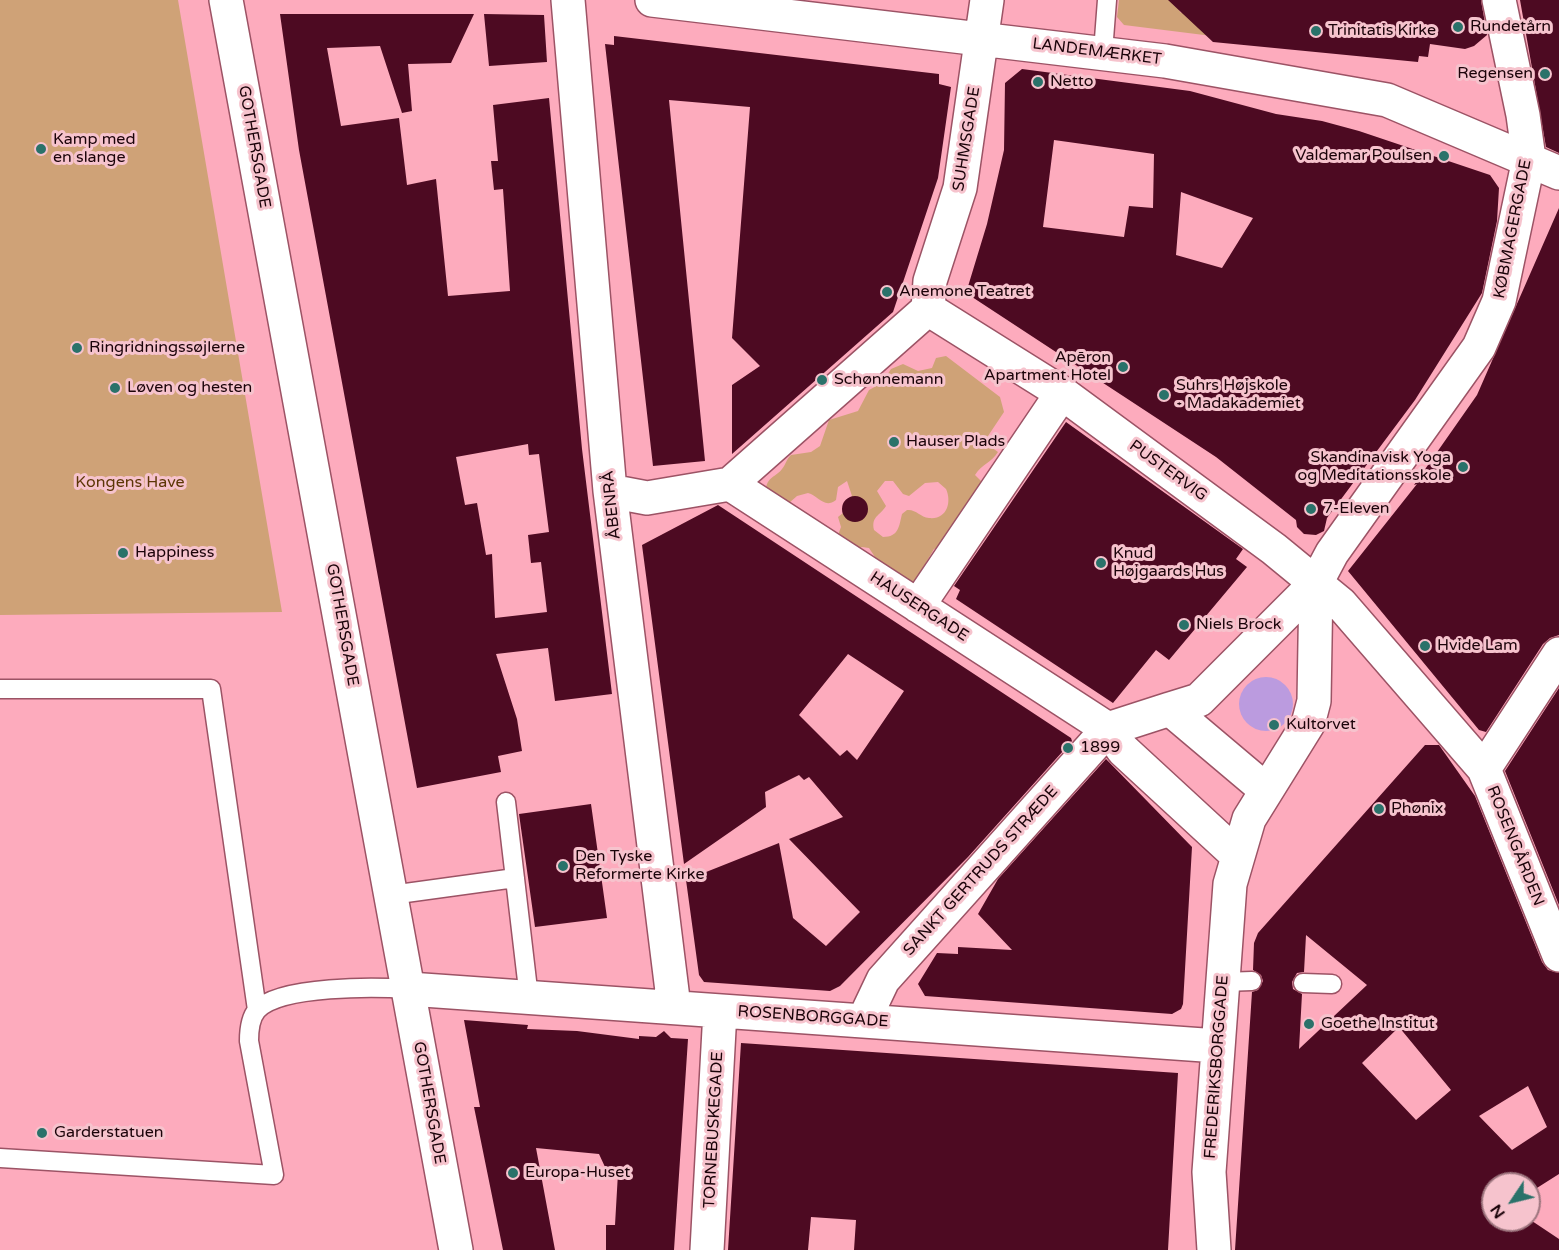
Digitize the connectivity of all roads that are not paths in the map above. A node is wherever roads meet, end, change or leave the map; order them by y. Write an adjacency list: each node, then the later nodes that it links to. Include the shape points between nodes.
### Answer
1 (226, 0): 26 (street, GOTHERSGADE)
2 (568, 0): 14 (street, ÅBENRÅ)
3 (652, 0): 7 (street, LANDEMÆRKET)
4 (987, 0): 7 (street, SUHMSGADE)
5 (1107, 0): 8 (lane)
6 (1499, 0): 9 (street, KØBMAGERGADE)
7 (983, 37): 8 (street, LANDEMÆRKET); 11 (street, SUHMSGADE, via 960,188 930,281)
8 (1103, 52): 9 (street, LANDEMÆRKET, via 1387,100)
9 (1529, 159): 10 (street, LANDEMÆRKET); 15 (street, KØBMAGERGADE, via 1499,302 1479,347 1332,553)
10 (1559, 173)
11 (928, 309): 12 (street); 13 (street)
12 (1062, 393): 15 (street, PUSTERVIG); 16 (street)
13 (730, 484): 14 (street, via 647,498); 16 (street, HAUSERGADE)
14 (610, 490): 32 (street, ÅBENRÅ)
15 (1316, 583): 19 (street, via 1199,700); 21 (street, via 1341,604); 22 (street, via 1312,709 1308,724)
16 (918, 606): 20 (street, HAUSERGADE)
17 (1559, 654): 21 (street)
18 (0, 689): 33 (lane, via 211,689)
19 (1170, 709): 20 (street); 22 (street)
20 (1108, 729): 24 (street); 35 (street, SANKT GERTRUDS STRÆDE, via 883,980)
21 (1484, 769): 27 (street, ROSENGÅRDEN)
22 (1266, 789): 24 (street, via 1249,819)
23 (506, 802): 25 (lane)
24 (1234, 870): 36 (street, FREDERIKSBORGGADE, via 1238,982)
25 (515, 878): 26 (lane); 31 (lane)
26 (391, 895): 30 (street, GOTHERSGADE)
27 (1559, 955)
28 (1303, 983): 29 (lane)
29 (1332, 984)
30 (409, 989): 31 (street, ROSENBORGGADE); 33 (lane, via 354,986 275,999); 38 (street, GOTHERSGADE)
31 (529, 998): 32 (street, ROSENBORGGADE)
32 (674, 1007): 34 (street, ROSENBORGGADE)
33 (257, 1010): 37 (lane, via 249,1026 249,1041 274,1175)
34 (720, 1011): 35 (street, ROSENBORGGADE); 39 (street, TORNEBUSKEGADE)
35 (864, 1020): 36 (street, ROSENBORGGADE)
36 (1218, 1046): 40 (street, FREDERIKSBORGGADE, via 1209,1172)
37 (0, 1158)
38 (456, 1250)
39 (707, 1250)
40 (1214, 1250)

